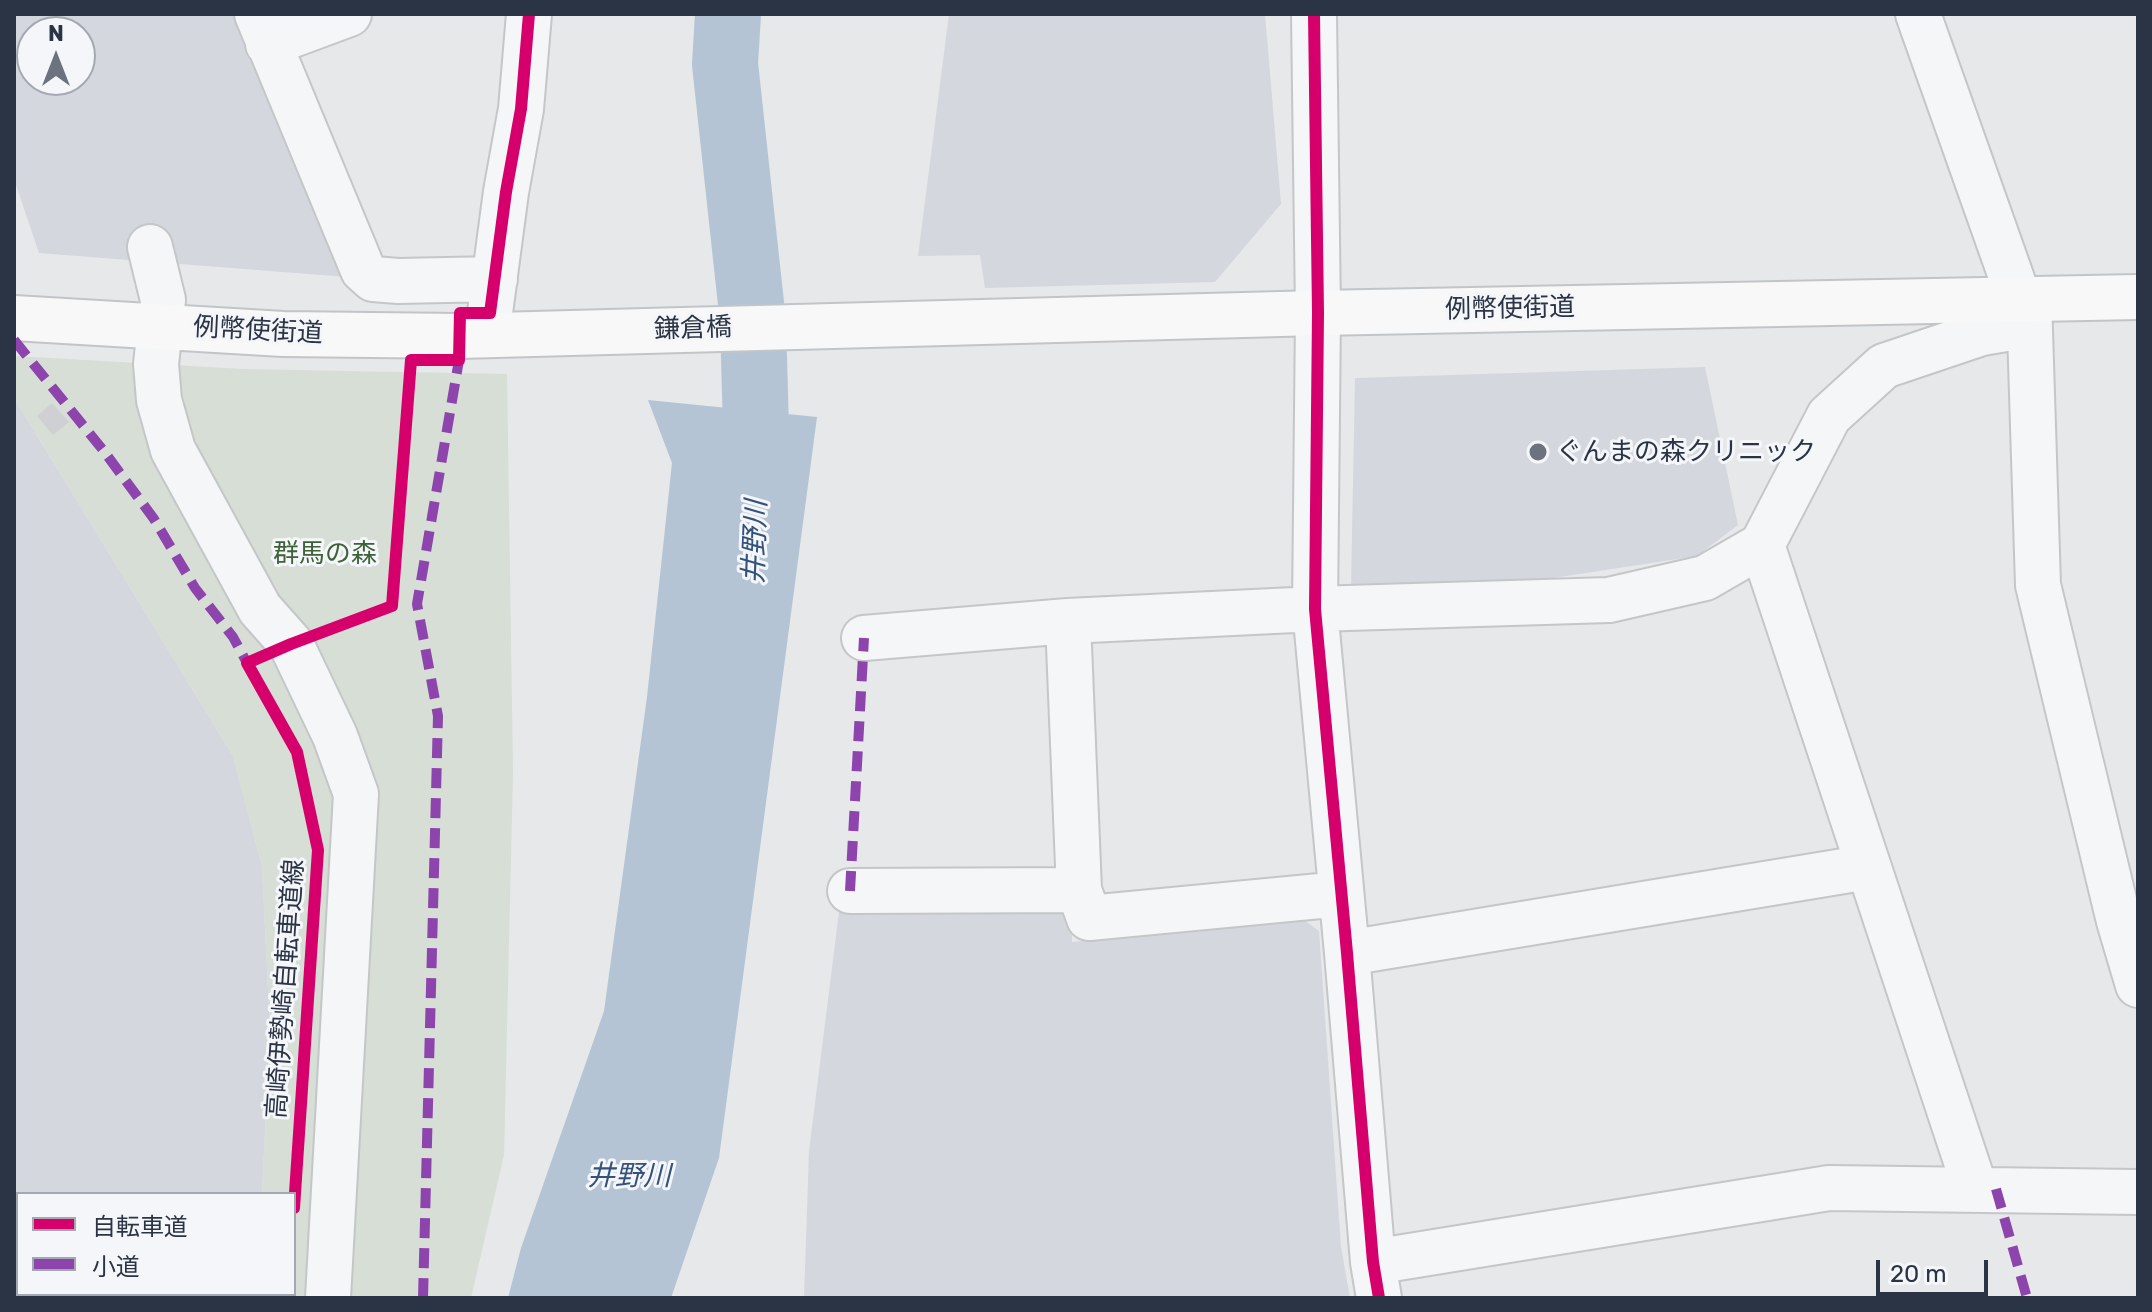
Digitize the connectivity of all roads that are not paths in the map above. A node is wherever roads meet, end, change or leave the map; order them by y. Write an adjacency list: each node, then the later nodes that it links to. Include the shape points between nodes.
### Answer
1 (349, 14): 5 (street)
2 (529, 14): 10 (street)
3 (1314, 14): 9 (street)
4 (1918, 14): 8 (street)
5 (262, 29): 10 (street, via 363,270 373,279 398,281)
6 (150, 247): 13 (street, via 163,300)
7 (2138, 297): 8 (main road, 例幣使街道)
8 (2026, 308): 9 (main road, 例幣使街道); 14 (street, via 1982,333 1884,366 1829,416); 22 (street, via 2038,585)
9 (1318, 313): 12 (main road, 例幣使街道); 15 (street)
10 (494, 316): 12 (main road, 鎌倉橋); 13 (main road, 例幣使街道, via 283,334)
11 (14, 318): 13 (main road, 例幣使街道)
12 (883, 324)
13 (162, 326): 28 (street, via 156,364 159,400 173,450 260,609 291,644 356,794)
14 (1762, 545): 15 (street, via 1705,578 1609,600); 18 (street)
15 (1315, 609): 16 (street); 21 (street)
16 (1068, 621): 17 (street); 19 (street)
17 (864, 638)
18 (1868, 867): 23 (street); 25 (street)
19 (1079, 890): 20 (street); 21 (street, via 1089,918)
20 (850, 891)
21 (1341, 894): 23 (street)
22 (2129, 920): 24 (street)
23 (1347, 953): 27 (street)
24 (2138, 985)
25 (1975, 1188): 26 (street); 27 (street, via 1829,1188)
26 (2138, 1192)
27 (1376, 1280)
28 (328, 1298)

